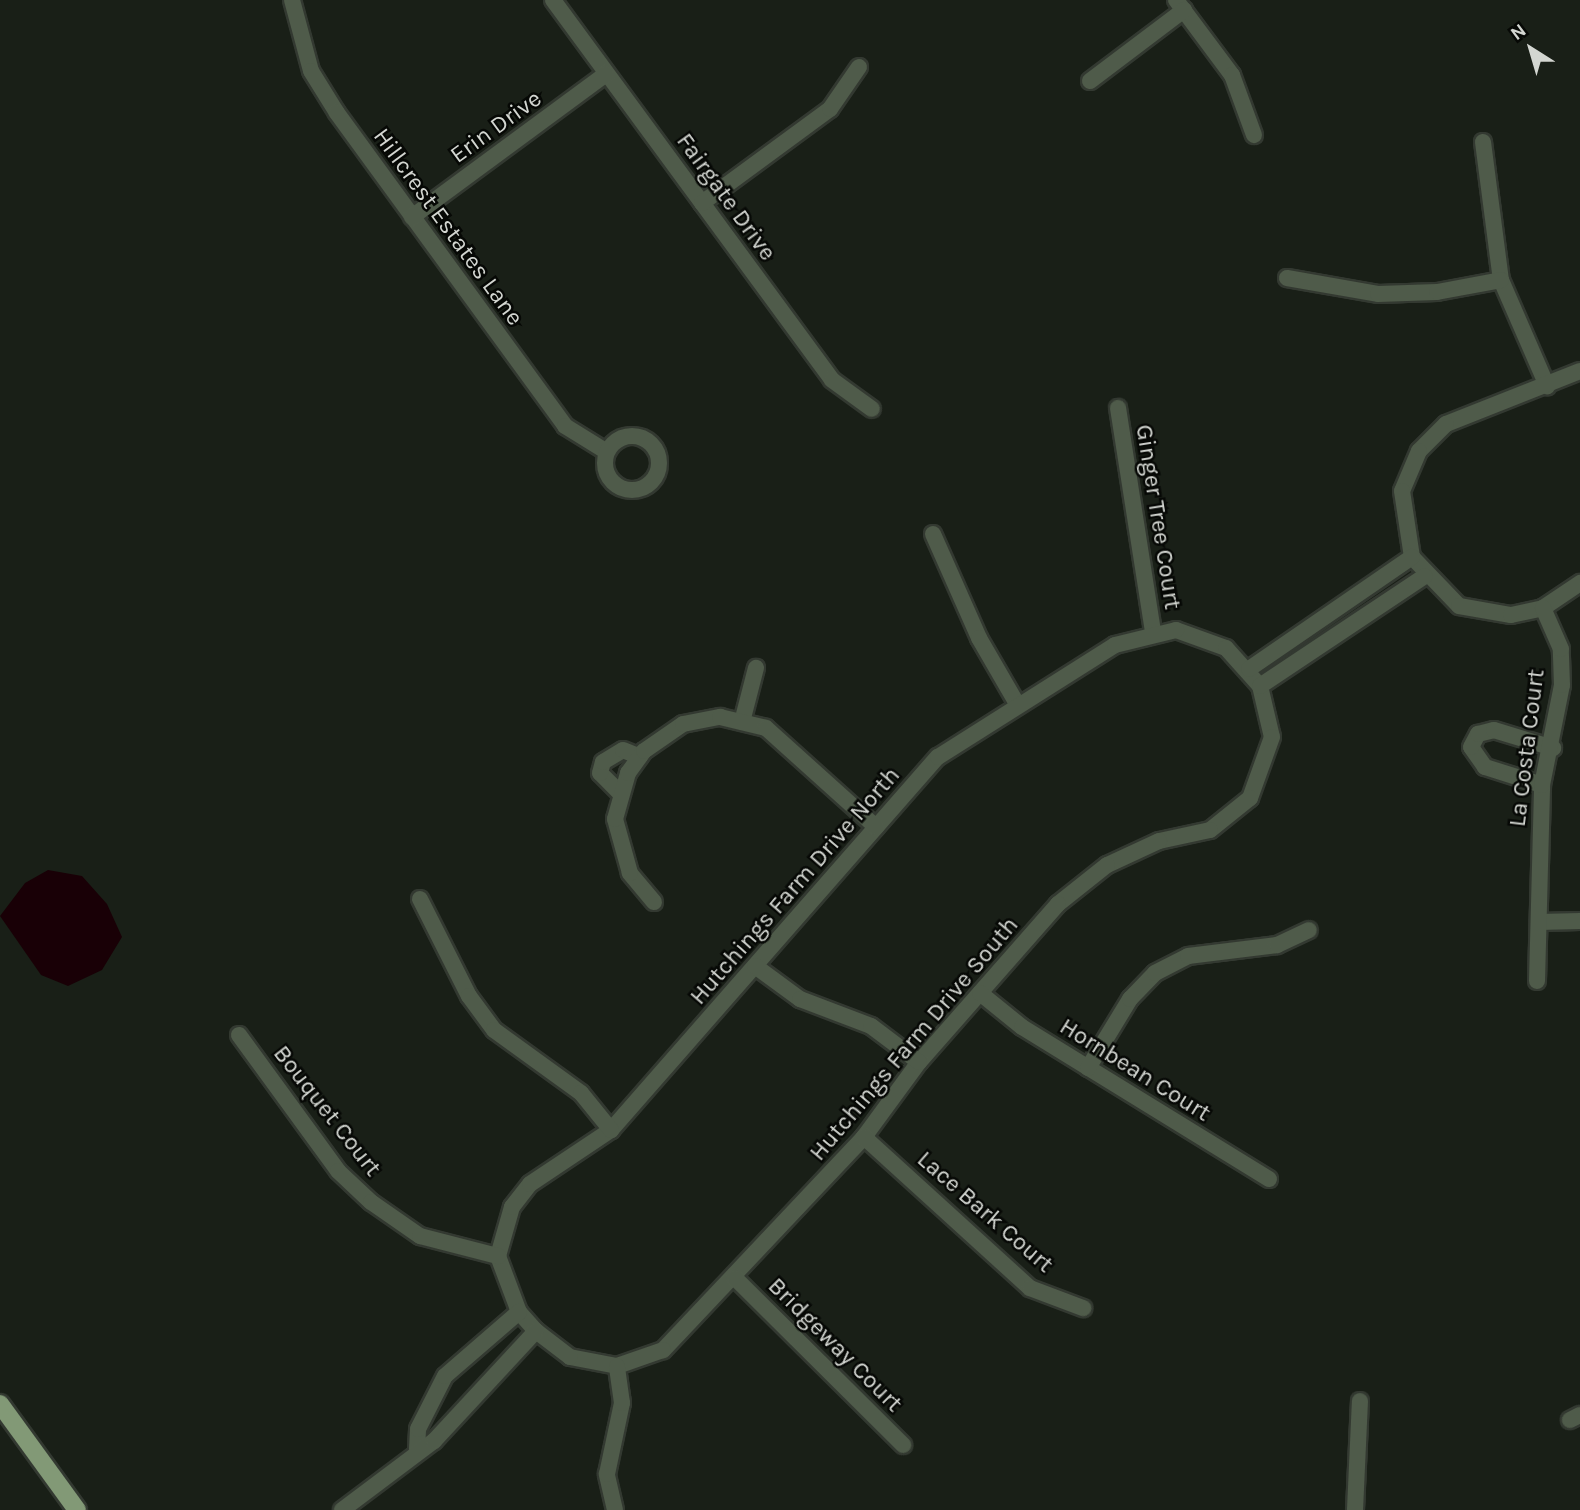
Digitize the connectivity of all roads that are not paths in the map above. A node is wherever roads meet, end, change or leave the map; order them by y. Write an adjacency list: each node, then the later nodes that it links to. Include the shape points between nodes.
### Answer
1 (292, 0): 10 (street, Hillcrest Estates Lane, via 316,80)
2 (553, 0): 5 (street, Fairgate Drive)
3 (1180, 5): 6 (street); 7 (street, via 1232,75)
4 (859, 67): 9 (street, via 830,109)
5 (606, 74): 9 (street, Fairgate Drive); 10 (street, Erin Drive)
6 (1090, 81)
7 (1254, 135)
8 (1483, 142): 12 (street)
9 (702, 203): 16 (street, Fairgate Drive, via 832,380)
10 (412, 217): 17 (street, Hillcrest Estates Lane, via 565,426)
11 (1287, 278): 12 (street, via 1378,294 1437,292)
12 (1501, 280): 14 (street)
13 (1580, 371): 14 (street)
14 (1546, 386): 19 (street, via 1446,424 1419,452 1402,491)
15 (1118, 408): 23 (street, Ginger Tree Court)
16 (872, 409)
17 (607, 452)
18 (933, 534): 27 (street, via 979,638)
19 (1412, 557): 20 (street); 25 (street)
20 (1425, 576): 22 (street, via 1459,606 1511,615); 26 (street)
21 (1580, 583): 22 (street)
22 (1543, 608): 29 (street, La Costa Court, via 1561,649)
23 (1153, 632): 25 (street, Hutchings Farm Drive North, via 1199,636 1226,648); 27 (street, Hutchings Farm Drive North, via 1115,645)
24 (757, 668): 28 (street)
25 (1249, 669): 26 (street, Hutchings Farm Drive North)
26 (1260, 685): 41 (street, Hutchings Farm Drive South, via 1272,737 1250,798 1210,830 1132,852 1084,880)
27 (1016, 702): 33 (street, Hutchings Farm Drive North, via 938,757)
28 (742, 722): 30 (street, via 720,717 683,724); 33 (street, via 785,741)
29 (1553, 748): 31 (street, La Costa Court); 31 (street, via 1494,730 1478,734 1471,747 1485,767)
30 (640, 757): 32 (street); 32 (street, via 623,750 603,762 600,773)
31 (1542, 785): 37 (street, La Costa Court)
32 (620, 793): 35 (street, via 619,844 629,873)
33 (876, 827): 39 (street, Hutchings Farm Drive North)
34 (420, 900): 45 (street, via 469,996 494,1030 581,1093)
35 (654, 902)
36 (1580, 921): 37 (street)
37 (1539, 922): 40 (street, La Costa Court)
38 (1309, 930): 44 (street, via 1277,945 1188,956 1155,973 1130,999)
39 (755, 966): 43 (street, via 800,999 871,1026); 45 (street, Hutchings Farm Drive North)
40 (1537, 981)
41 (980, 993): 43 (street, Hutchings Farm Drive South); 44 (street, Hornbean Court)
42 (239, 1035): 48 (street, Bouquet Court, via 338,1171 371,1202 420,1236)
43 (919, 1062): 46 (street, Hutchings Farm Drive South)
44 (1088, 1068): 47 (street, Hornbean Court)
45 (611, 1130): 48 (street, Hutchings Farm Drive North, via 530,1184 512,1207)
46 (864, 1137): 49 (street, Hutchings Farm Drive South); 50 (street, Lace Bark Court, via 1030,1289)
47 (1269, 1179)
48 (498, 1256): 51 (street)
49 (735, 1278): 53 (street, Hutchings Farm Drive South, via 663,1350); 56 (street, Bridgeway Court)
50 (1083, 1308)
51 (519, 1312): 52 (street); 57 (street, via 445,1376 418,1429)
52 (536, 1331): 53 (street, via 570,1357); 57 (street, via 434,1441)
53 (617, 1366): 60 (street, via 622,1403 607,1474)
54 (1360, 1401): 61 (street)
55 (0, 1404): 58 (main road)
56 (903, 1445)
57 (417, 1449): 59 (street)
58 (77, 1510)
59 (342, 1510)
60 (615, 1510)
61 (1355, 1510)

